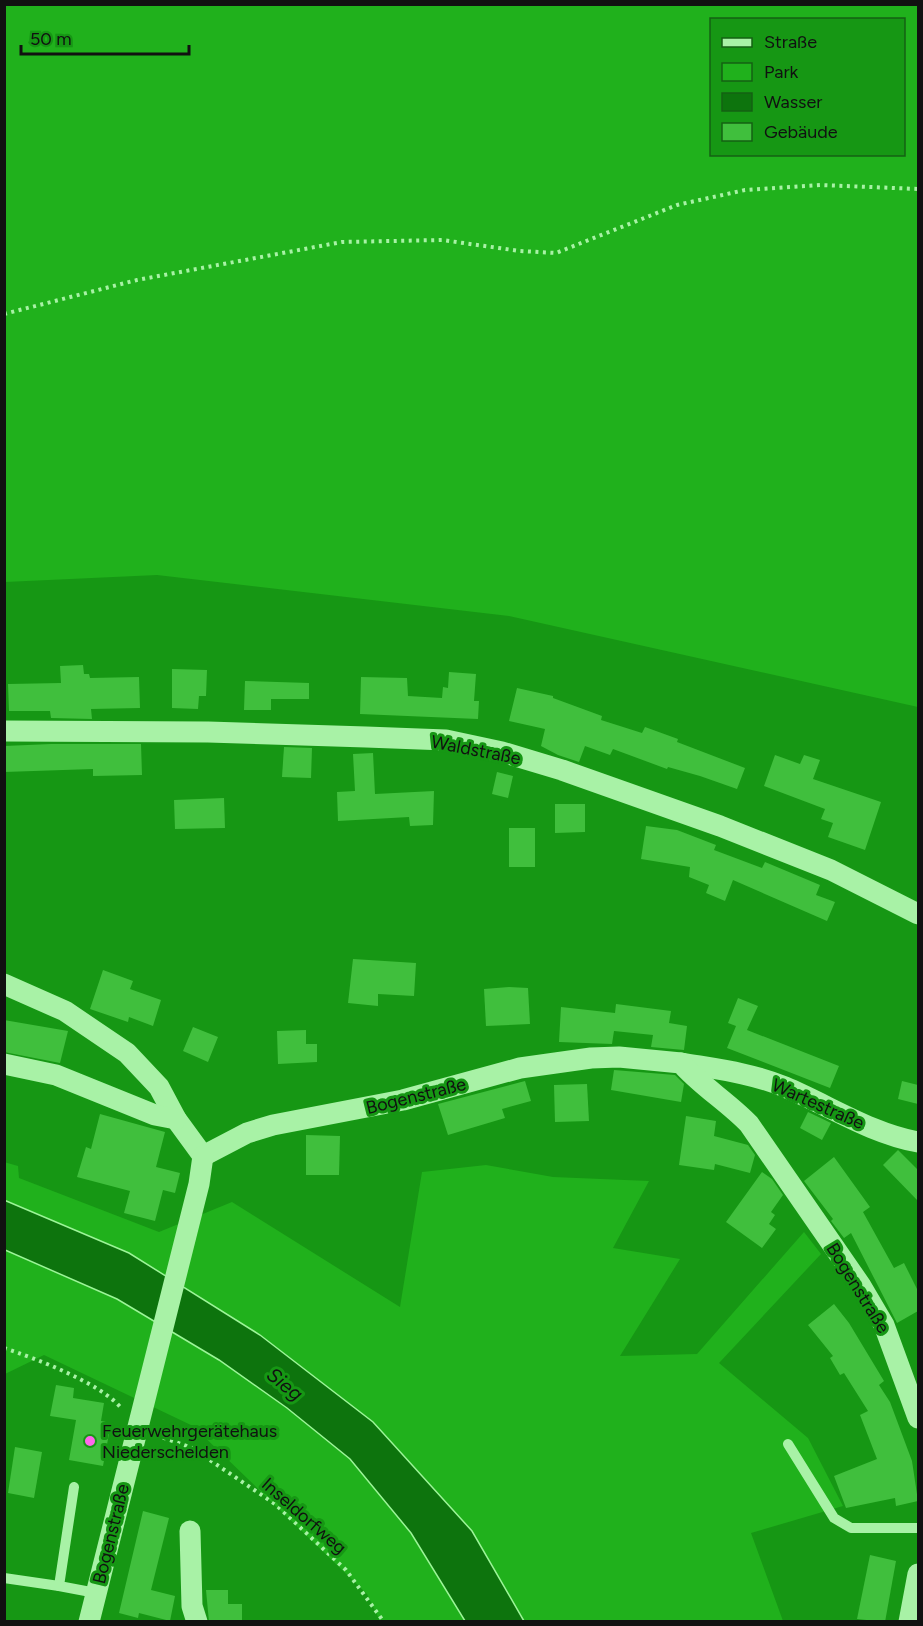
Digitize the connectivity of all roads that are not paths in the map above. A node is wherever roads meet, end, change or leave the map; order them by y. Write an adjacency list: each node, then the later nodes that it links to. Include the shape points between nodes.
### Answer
1 (4, 731): 2 (street, Waldstraße, via 66,729 366,737 446,740 491,749 562,770 731,831 831,870)
2 (918, 914)
3 (4, 984): 6 (street, via 65,1011 127,1053 159,1087)
4 (4, 1064): 6 (street, via 56,1075 155,1115)
5 (681, 1064): 7 (street, Wartestraße, via 768,1081 869,1127); 8 (street, Bogenstraße, via 591,1058 520,1068 404,1100 273,1125 247,1133); 9 (street, Bogenstraße, via 749,1124 861,1286 884,1325)
6 (176, 1119): 8 (street)
7 (918, 1142)
8 (203, 1156): 17 (street, Bogenstraße)
9 (918, 1418)
10 (788, 1444): 12 (lane, via 834,1518 851,1528)
11 (74, 1487): 16 (lane)
12 (918, 1528)
13 (190, 1532): 19 (street, via 192,1606)
14 (918, 1574): 20 (street)
15 (4, 1578): 16 (lane)
16 (59, 1586): 17 (lane)
17 (96, 1593): 18 (street, Bogenstraße)
18 (89, 1622)
19 (197, 1622)
20 (909, 1622)

